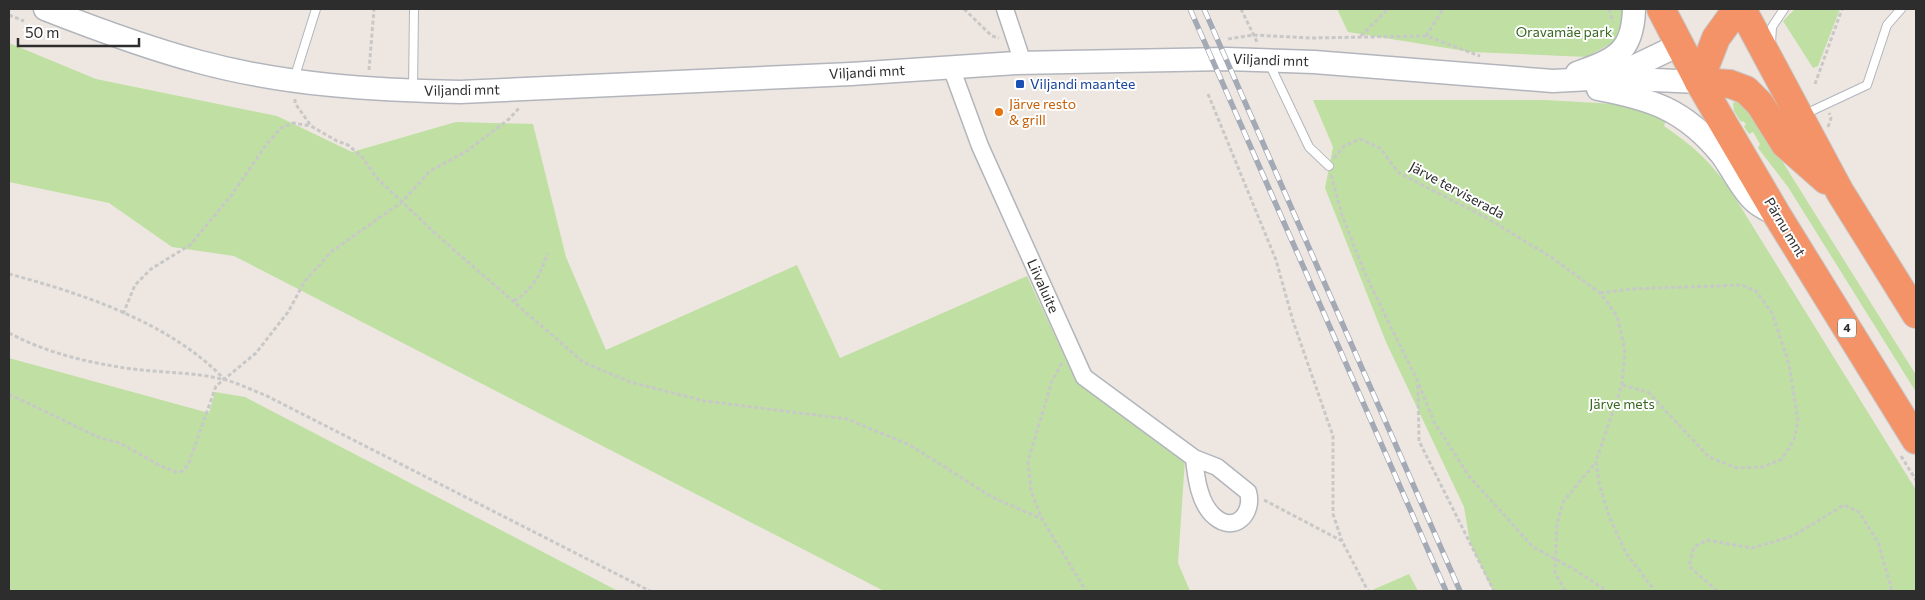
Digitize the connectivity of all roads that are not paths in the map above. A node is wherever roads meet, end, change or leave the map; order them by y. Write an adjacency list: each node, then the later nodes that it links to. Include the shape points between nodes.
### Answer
1 (45, 9): 17 (main road, Viljandi mnt, via 102,32 200,62)
2 (316, 9): 17 (lane)
3 (414, 9): 20 (lane)
4 (1005, 9): 13 (street)
5 (1634, 9): 18 (main road, via 1634,24 1628,43 1618,55)
6 (1661, 9): 11 (highway, Pärnu mnt / 4)
7 (1736, 9): 11 (highway); 19 (highway, via 1716,38)
8 (1742, 9): 14 (highway)
9 (1784, 9): 14 (lane, via 1772,27)
10 (1901, 9): 21 (lane, via 1888,25 1867,85)
11 (1679, 45): 16 (main road); 19 (highway, Pärnu mnt / 4)
12 (1268, 60): 13 (main road, Viljandi mnt); 18 (main road, Viljandi mnt); 22 (lane, via 1309,147)
13 (1023, 63): 15 (main road, Viljandi mnt)
14 (1770, 63): 21 (highway)
15 (951, 67): 20 (main road, Viljandi mnt, via 460,92); 27 (street, Liivaluite, via 980,146 1084,377)
16 (1609, 78): 18 (main road, Viljandi mnt); 19 (main road, Viljandi mnt)
17 (294, 81): 20 (main road, Viljandi mnt)
18 (1553, 81): 24 (main road, via 1638,96 1678,113 1720,153 1753,201)
19 (1699, 82): 23 (highway, via 1730,84 1746,90 1760,104 1785,144); 24 (highway, Pärnu mnt / 4)
20 (412, 91)
21 (1798, 116): 23 (highway)
22 (1329, 166)
23 (1840, 192): 25 (highway)
24 (1777, 215): 26 (highway, Pärnu mnt / 4)
25 (1916, 314)
26 (1916, 440)
27 (1194, 458): 27 (street, Liivaluite, via 1197,483 1205,503 1215,517 1226,524 1235,524 1249,509 1248,492 1216,467)

